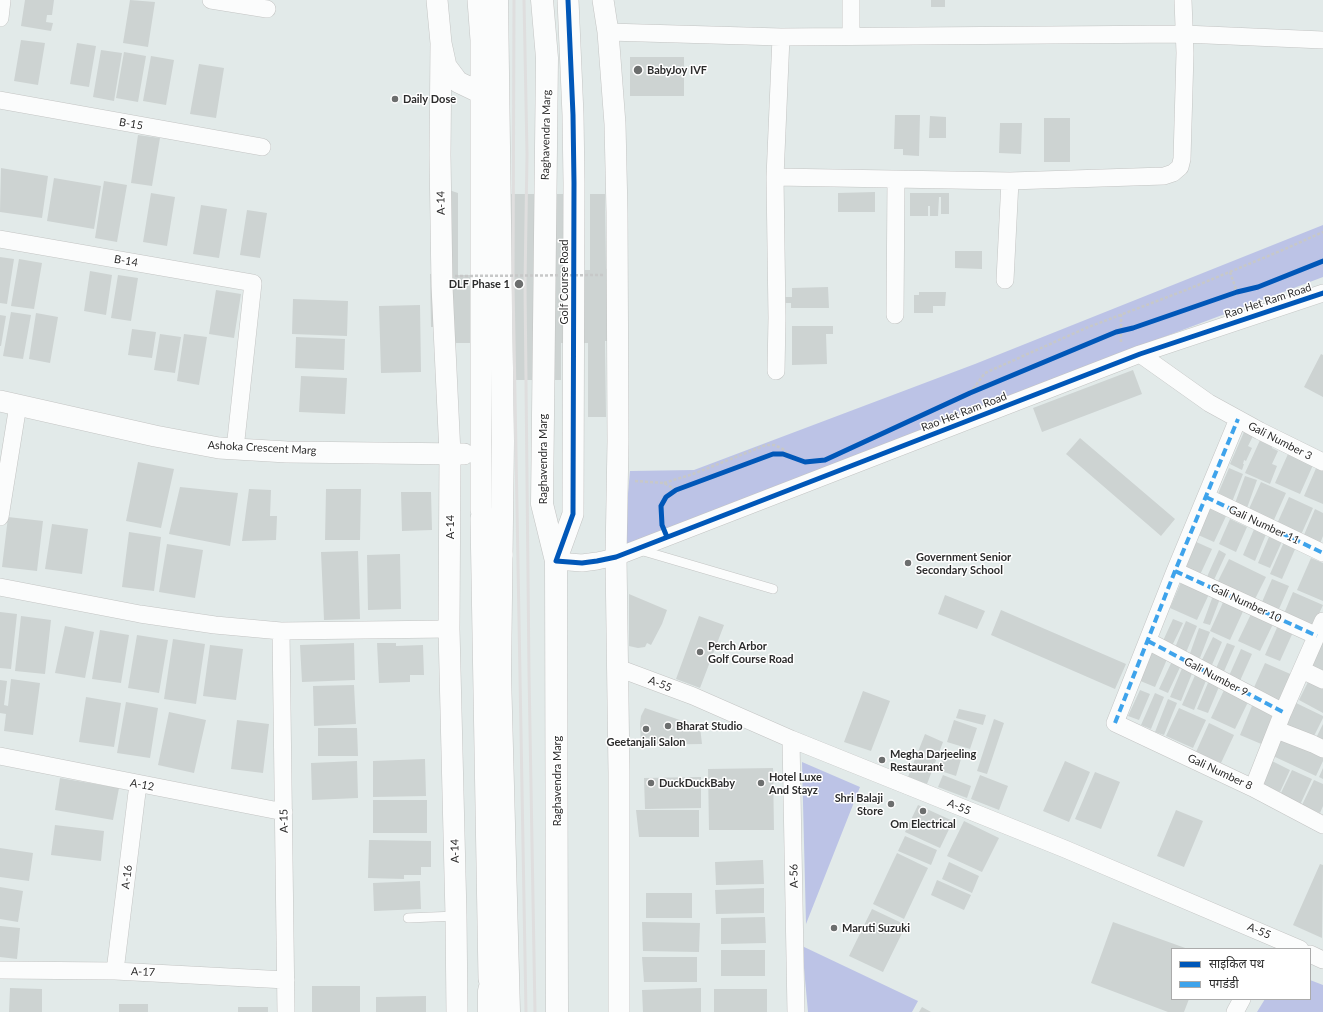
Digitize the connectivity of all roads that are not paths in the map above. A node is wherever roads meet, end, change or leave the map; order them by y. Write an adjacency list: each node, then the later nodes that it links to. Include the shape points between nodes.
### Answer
1 (2, 0): 12 (street)
2 (211, 0): 11 (street)
3 (437, 0): 18 (street)
4 (478, 0): 19 (street, via 481,40)
5 (497, 0): 42 (main road, via 503,441)
6 (542, 0): 44 (main road, Raghavendra Marg, via 547,58 542,504)
7 (568, 0): 44 (street, Golf Course Road, via 574,183 573,514)
8 (603, 0): 13 (street)
9 (852, 0): 15 (street)
10 (1183, 0): 14 (street)
11 (267, 9)
12 (0, 18)
13 (608, 32): 16 (street); 43 (street, via 618,213)
14 (1184, 34): 15 (street); 17 (street); 24 (street, via 1182,159 1180,167 1173,173 1164,176 1112,179)
15 (851, 36): 16 (street)
16 (781, 37): 22 (street)
17 (1323, 40)
18 (441, 43): 19 (street, via 446,66 458,82); 34 (street, A-14, via 442,286)
19 (480, 93): 35 (street)
20 (0, 100): 21 (street, B-15)
21 (262, 148)
22 (775, 178): 23 (street); 30 (street)
23 (896, 180): 24 (street); 28 (street)
24 (1010, 181): 26 (street)
25 (0, 239): 33 (street, B-14, via 253,283)
26 (1005, 280)
27 (1323, 294): 29 (street, Rao Het Ram Road)
28 (895, 315)
29 (1140, 354): 32 (street, Gali Number 3, via 1209,403); 40 (street, Rao Het Ram Road)
30 (776, 372)
31 (9, 403): 33 (street, Ashoka Crescent Marg, via 156,436); 39 (street)
32 (1238, 419): 36 (street, Gali Number 3); 37 (street)
33 (234, 449): 34 (street, Ashoka Crescent Marg)
34 (450, 454): 35 (street, Ashoka Crescent Marg); 49 (street, A-14)
35 (480, 454): 38 (street)
36 (1323, 462)
37 (1206, 497): 41 (street, Gali Number 11); 45 (street)
38 (481, 510): 42 (street); 75 (street)
39 (0, 516)
40 (637, 549): 43 (street, Rao Het Ram Road); 47 (lane)
41 (1323, 553)
42 (502, 555): 66 (main road, via 500,674)
43 (616, 557): 44 (street, Rao Het Ram Road, via 582,563); 52 (street)
44 (556, 561): 79 (main road, Raghavendra Marg)
45 (1175, 571): 48 (street, Gali Number 10); 51 (street)
46 (0, 587): 50 (street, via 140,614)
47 (773, 589)
48 (1320, 628): 53 (street)
49 (449, 629): 50 (street); 64 (street, A-14)
50 (281, 631): 62 (street, A-15)
51 (1148, 641): 55 (street, Gali Number 9); 61 (street, Gali Number 8, via 1115,723)
52 (618, 668): 57 (street, A-55, via 693,696); 80 (street)
53 (1302, 670): 54 (street); 55 (street)
54 (1323, 680)
55 (1283, 712): 56 (street)
56 (1277, 730): 58 (street); 61 (street)
57 (791, 739): 67 (street, A-55, via 1065,849); 81 (street, A-56)
58 (1323, 749)
59 (0, 756): 60 (street, A-12)
60 (138, 784): 62 (street, A-12); 72 (street, A-16)
61 (1253, 788): 63 (street, Gali Number 8)
62 (284, 812): 73 (street, A-15)
63 (1323, 825)
64 (456, 916): 65 (lane); 77 (street, A-14)
65 (408, 918)
66 (506, 928): 75 (main road); 78 (main road)
67 (1274, 944): 68 (street, A-55)
68 (1295, 948)
69 (1311, 954): 70 (street)
70 (1323, 960)
71 (0, 970): 72 (street, A-17)
72 (115, 971): 73 (street, A-17)
73 (286, 980): 76 (street, A-15)
74 (1241, 1000): 82 (street)
75 (489, 1002)
76 (286, 1012)
77 (457, 1012)
78 (509, 1012)
79 (557, 1012)
80 (619, 1012)
81 (796, 1012)
82 (1235, 1012)

